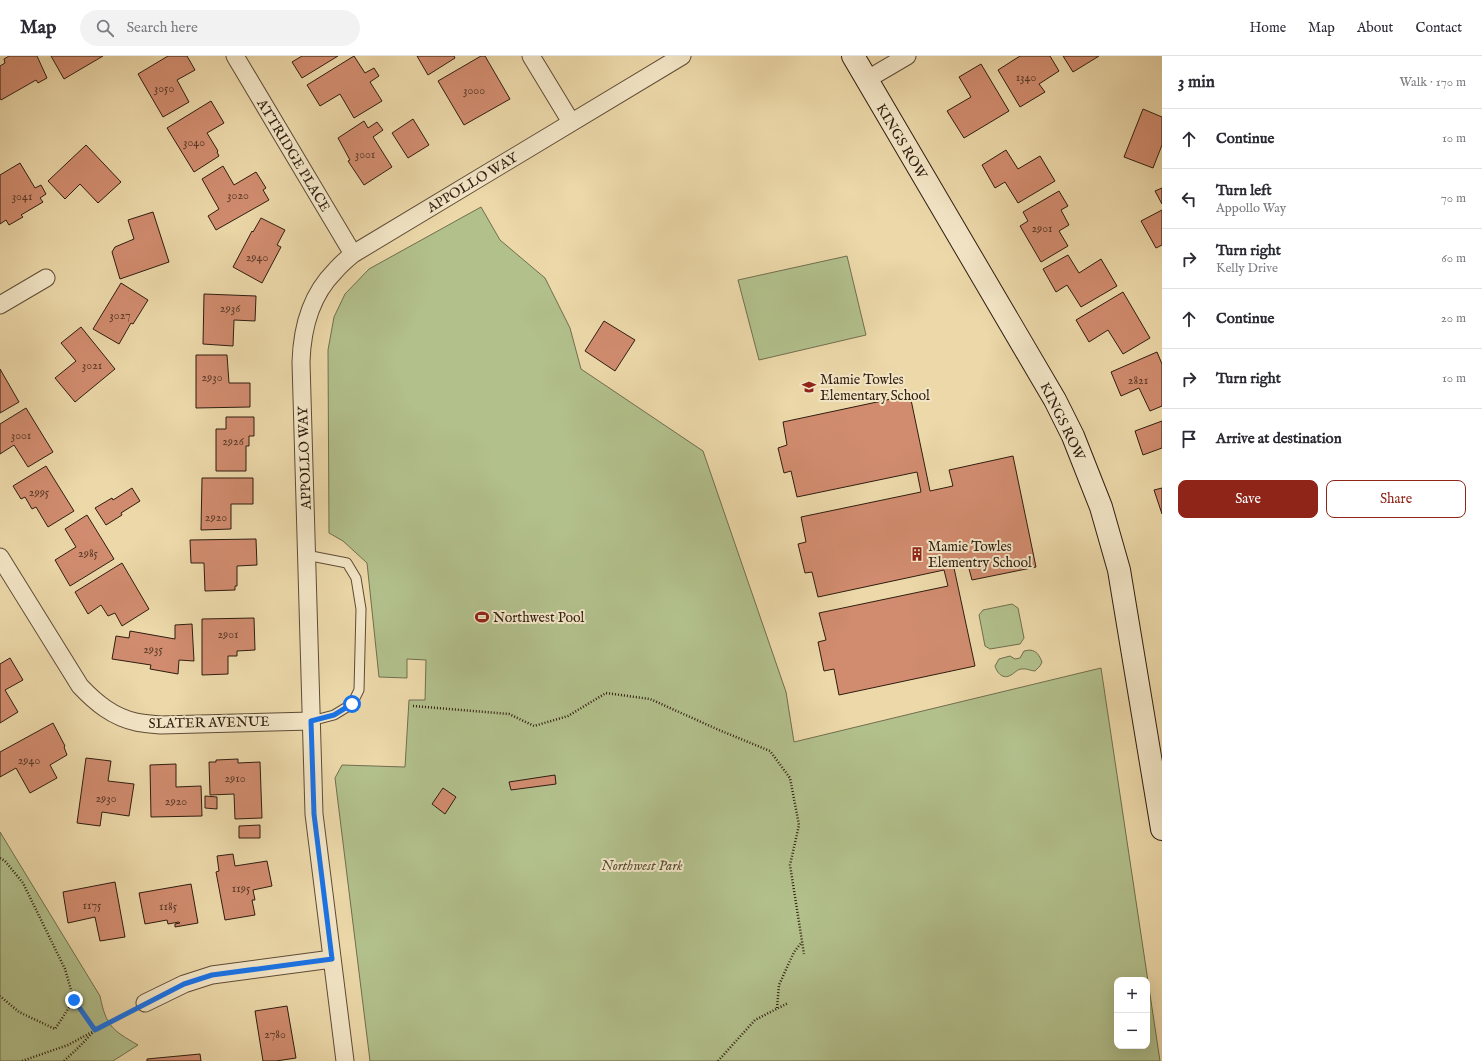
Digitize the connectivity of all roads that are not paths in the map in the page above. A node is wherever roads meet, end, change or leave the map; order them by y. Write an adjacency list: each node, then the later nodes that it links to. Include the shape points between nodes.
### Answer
1 (235, 56): 8 (street, ATTRIDGE PLACE)
2 (531, 56): 7 (street)
3 (682, 56): 7 (street, APPOLLO WAY)
4 (852, 56): 6 (main road, KINGS ROW)
5 (907, 56): 6 (street)
6 (866, 80): 14 (main road, KINGS ROW, via 1051,393 1085,466 1101,507 1119,570)
7 (571, 122): 8 (street, APPOLLO WAY)
8 (353, 254): 11 (street, APPOLLO WAY, via 334,271 319,292 307,318 302,343)
9 (46, 278): 10 (street)
10 (0, 305)
11 (306, 554): 13 (street, APPOLLO WAY); 13 (lane, via 347,563 356,578 361,609 359,690 352,704 334,715)
12 (0, 557): 13 (street, SLATER AVENUE, via 80,686 113,714 136,722 161,725)
13 (311, 721): 15 (street, APPOLLO WAY, via 314,814)
14 (1162, 829)
15 (332, 959): 16 (street, via 212,975 184,984); 17 (street, APPOLLO WAY)
16 (145, 1003)
17 (345, 1061)

